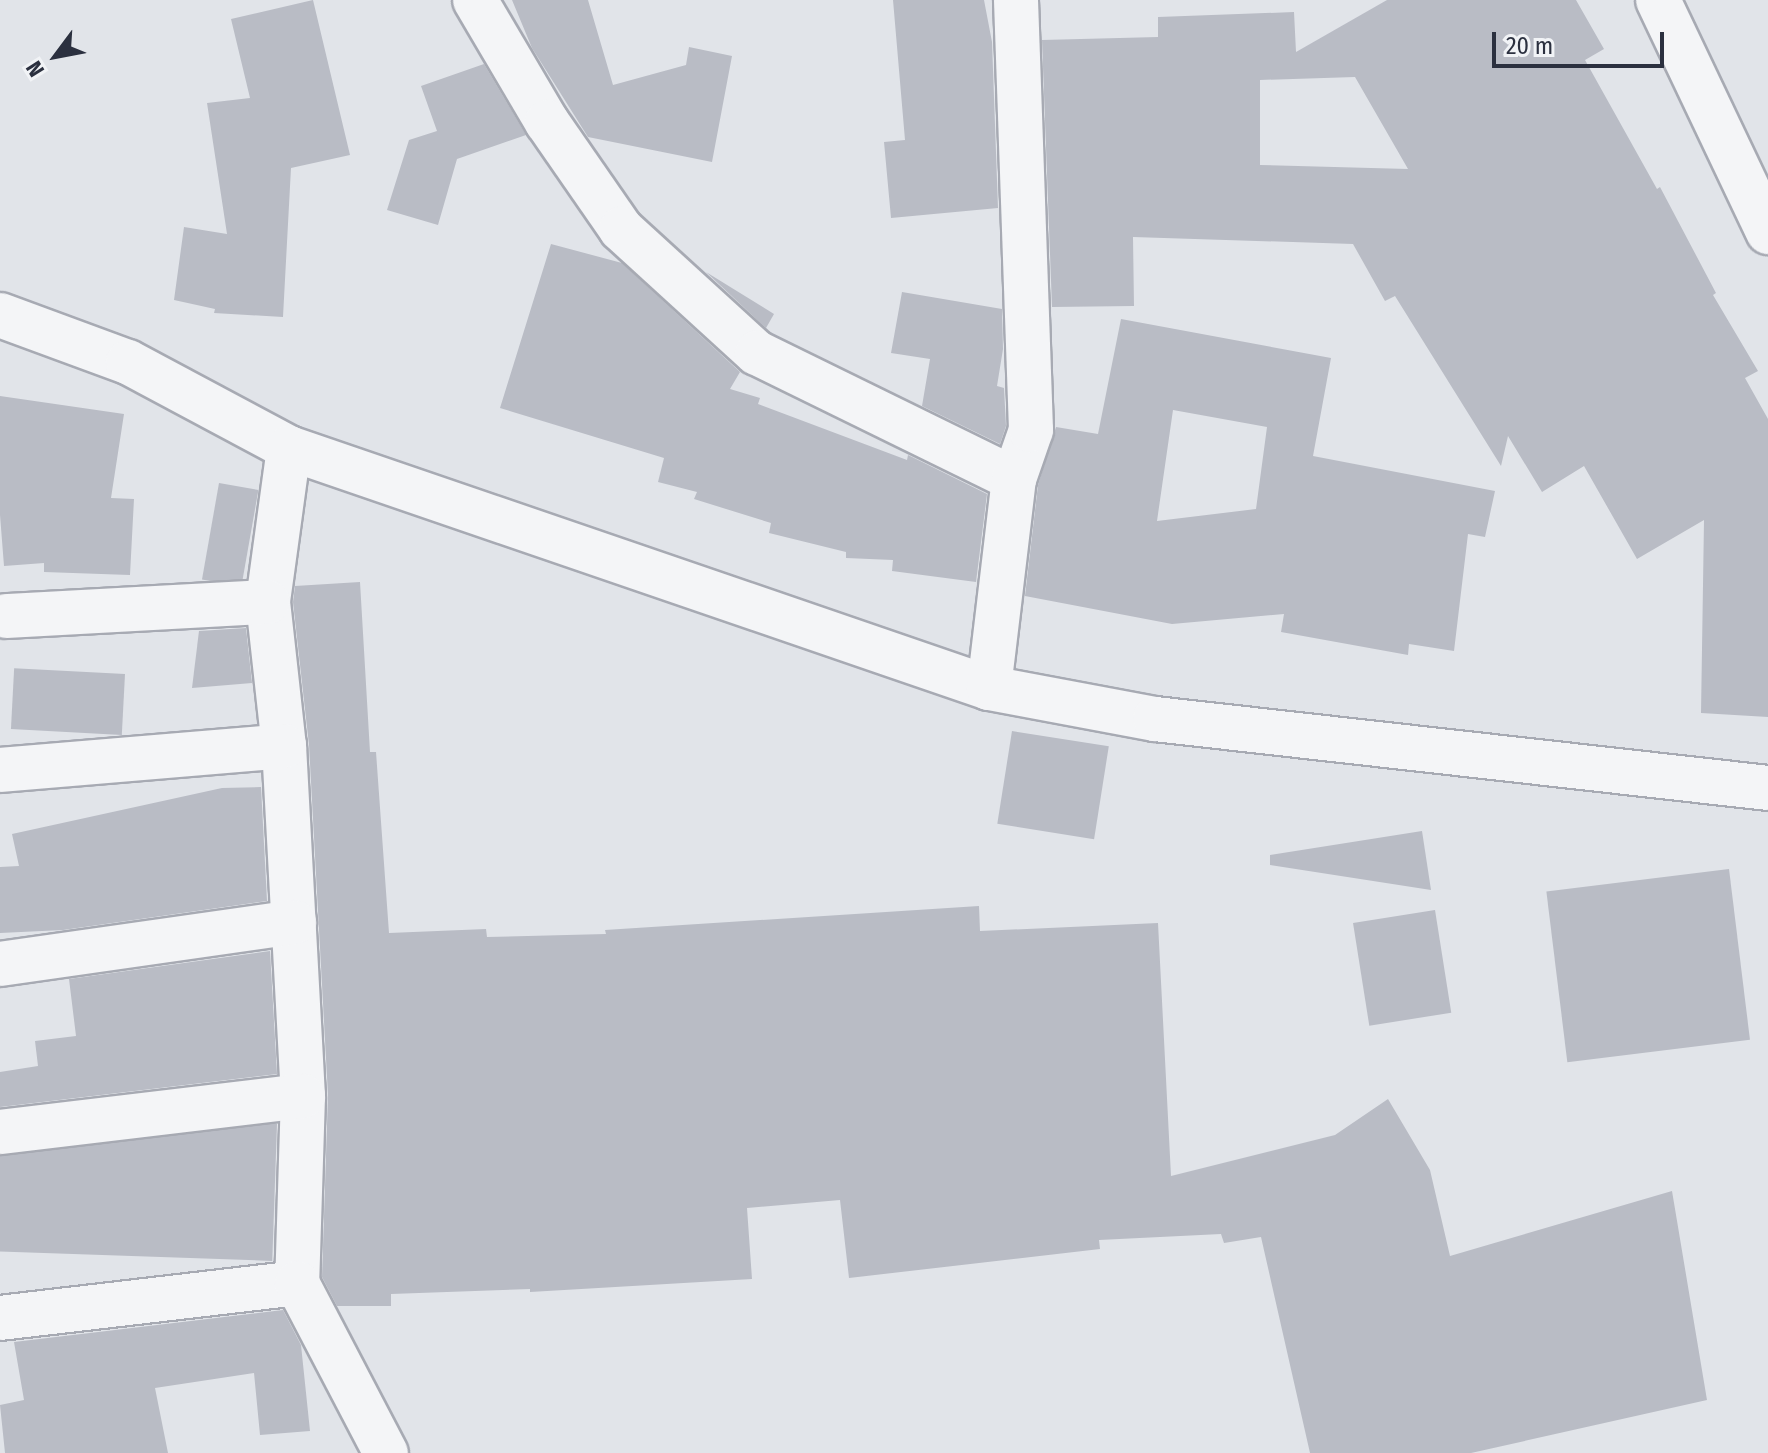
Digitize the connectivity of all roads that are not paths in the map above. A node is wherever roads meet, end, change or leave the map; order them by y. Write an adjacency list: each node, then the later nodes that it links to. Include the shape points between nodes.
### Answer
1 (475, 0): 7 (street, via 547,122 621,229 757,353)
2 (1016, 0): 7 (street, via 1031,430)
3 (1658, 0): 4 (street)
4 (1768, 232)
5 (0, 315): 6 (street, via 128,362)
6 (289, 448): 8 (street); 10 (street)
7 (1014, 479): 10 (street)
8 (268, 602): 9 (street); 11 (street)
9 (6, 616)
10 (989, 688): 13 (street, via 1155,719)
11 (284, 746): 12 (street); 14 (street)
12 (0, 770)
13 (1768, 788)
14 (294, 922): 15 (street); 16 (street)
15 (0, 964)
16 (303, 1096): 17 (street); 18 (street)
17 (0, 1132)
18 (297, 1283): 19 (street); 20 (street)
19 (0, 1318)
20 (386, 1453)

